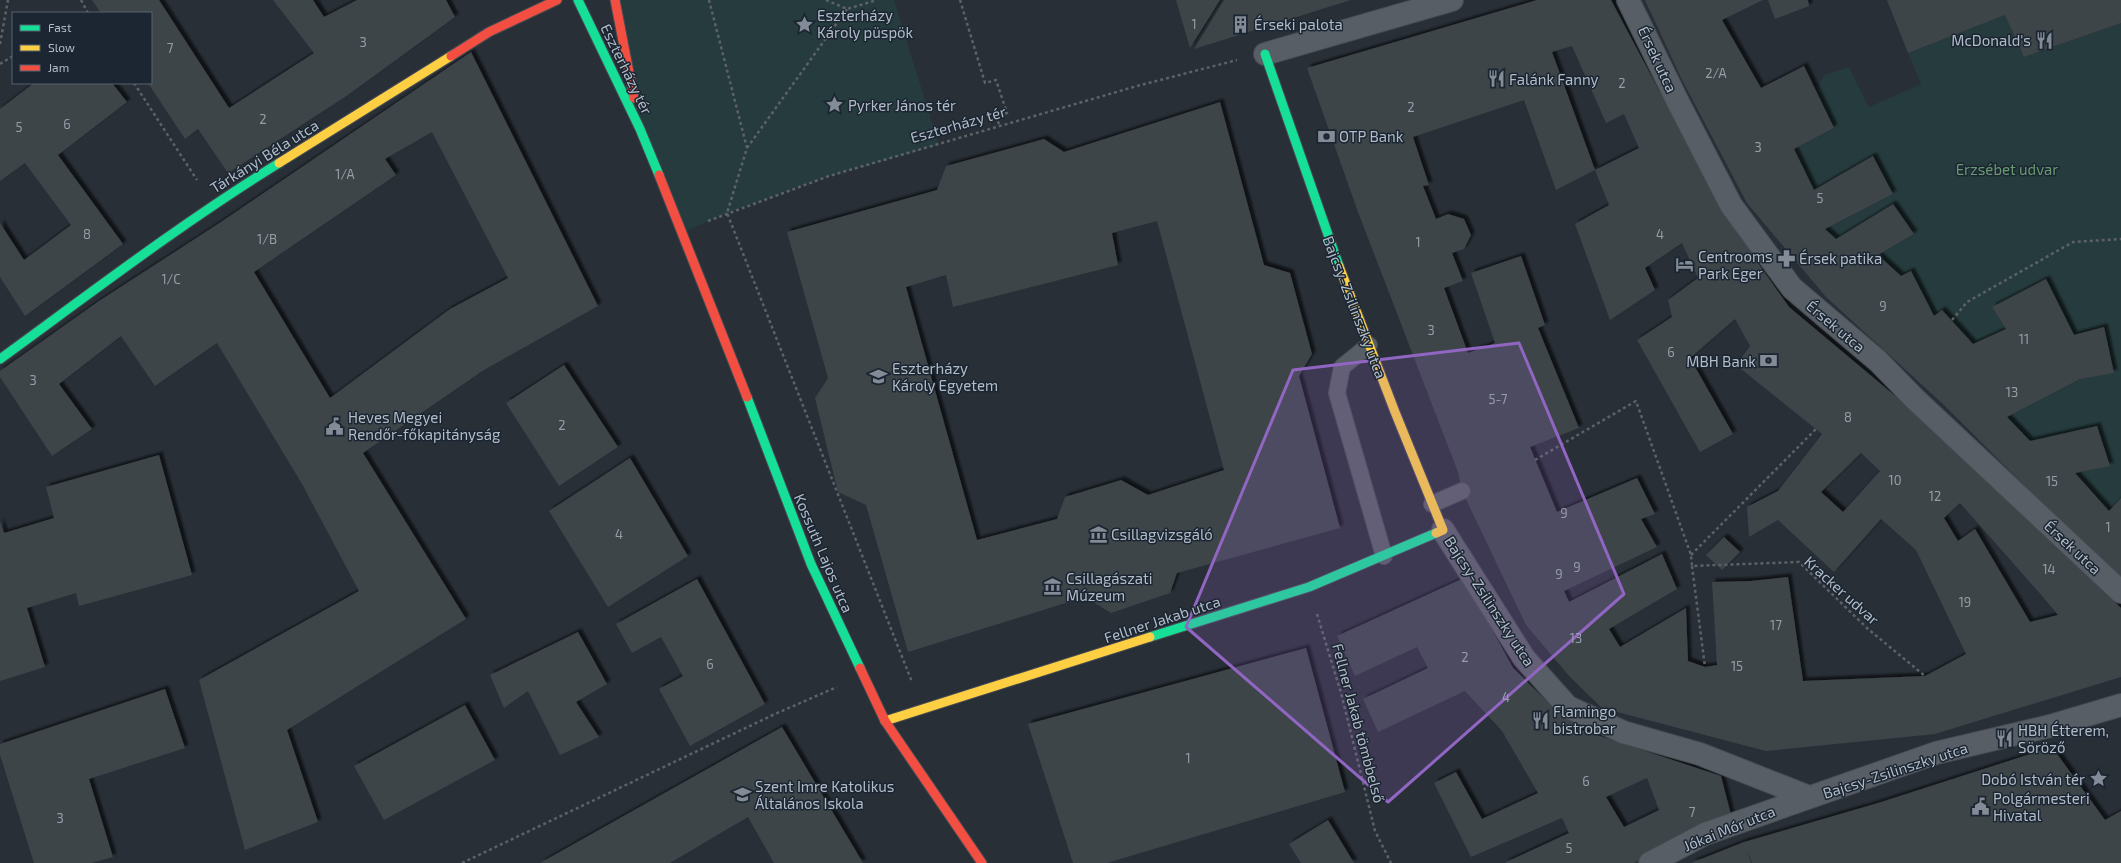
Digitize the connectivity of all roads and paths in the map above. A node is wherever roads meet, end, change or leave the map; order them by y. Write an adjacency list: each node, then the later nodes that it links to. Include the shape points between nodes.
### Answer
1 (8, 0): 14 (path)
2 (81, 0): 13 (path)
3 (557, 0): 23 (street, Tárkányi Béla utca, via 489,32)
4 (578, 0): 21 (street, Eszterházy tér)
5 (615, 0): 21 (street, Eszterházy tér)
6 (709, 0): 22 (path)
7 (826, 0): 12 (path)
8 (877, 0): 12 (path)
9 (960, 0): 20 (path, via 985,83 996,80 1006,113 996,116)
10 (1452, 0): 15 (street)
11 (1628, 0): 40 (street, Érsek utca, via 1731,205 1792,288 1878,361 1915,399)
12 (847, 9): 22 (path)
13 (86, 12)
14 (0, 44)
15 (1264, 54): 29 (street, Bajcsy-Zsilinszky utca, via 1308,183)
16 (12, 57): 17 (path)
17 (0, 64)
18 (1211, 66): 20 (path, Eszterházy tér)
19 (135, 84): 23 (path)
20 (1000, 127): 24 (path, Eszterházy tér, via 829,176)
21 (640, 129): 26 (street, Eszterházy tér)
22 (747, 148): 24 (path)
23 (213, 204): 30 (street, Tárkányi Béla utca)
24 (727, 213): 25 (path, Eszterházy tér); 45 (path, via 912,682)
25 (715, 218)
26 (682, 233): 42 (street, Kossuth Lajos utca, via 811,564)
27 (2121, 239): 28 (path, via 2073,242 1966,302)
28 (1952, 320)
29 (1369, 346): 34 (street, Bajcsy-Zsilinszky utca); 37 (lane, via 1342,368 1337,393)
30 (0, 359)
31 (1816, 429): 36 (path)
32 (1535, 460): 36 (path, via 1636,401)
33 (1462, 491): 34 (lane)
34 (1432, 504): 35 (street, Bajcsy-Zsilinszky utca)
35 (1443, 530): 37 (street, Fellner Jakab utca); 47 (street, Bajcsy-Zsilinszky utca, via 1524,658 1568,706 1623,732 1700,754)
36 (1691, 555): 38 (path)
37 (1384, 556): 39 (street, Fellner Jakab utca)
38 (1692, 566): 41 (path); 43 (path, Kracker udvar, via 1799,562 1868,629)
39 (1309, 587): 45 (street, Fellner Jakab utca); 50 (path, Fellner Jakab tömbbelső, via 1341,693 1376,831)
40 (2121, 592)
41 (1705, 667)
42 (864, 676): 46 (street, Kossuth Lajos utca); 48 (path, via 768,717)
43 (1925, 676)
44 (2121, 705): 47 (street, Bajcsy-Zsilinszky utca, via 2050,726 1936,753)
45 (936, 706): 46 (street, Fellner Jakab utca)
46 (885, 721): 49 (street, Kossuth Lajos utca)
47 (1810, 797): 51 (street, Jókai Mór utca, via 1705,834)
48 (462, 863)
49 (982, 863)
50 (1391, 863)
51 (1650, 863)

